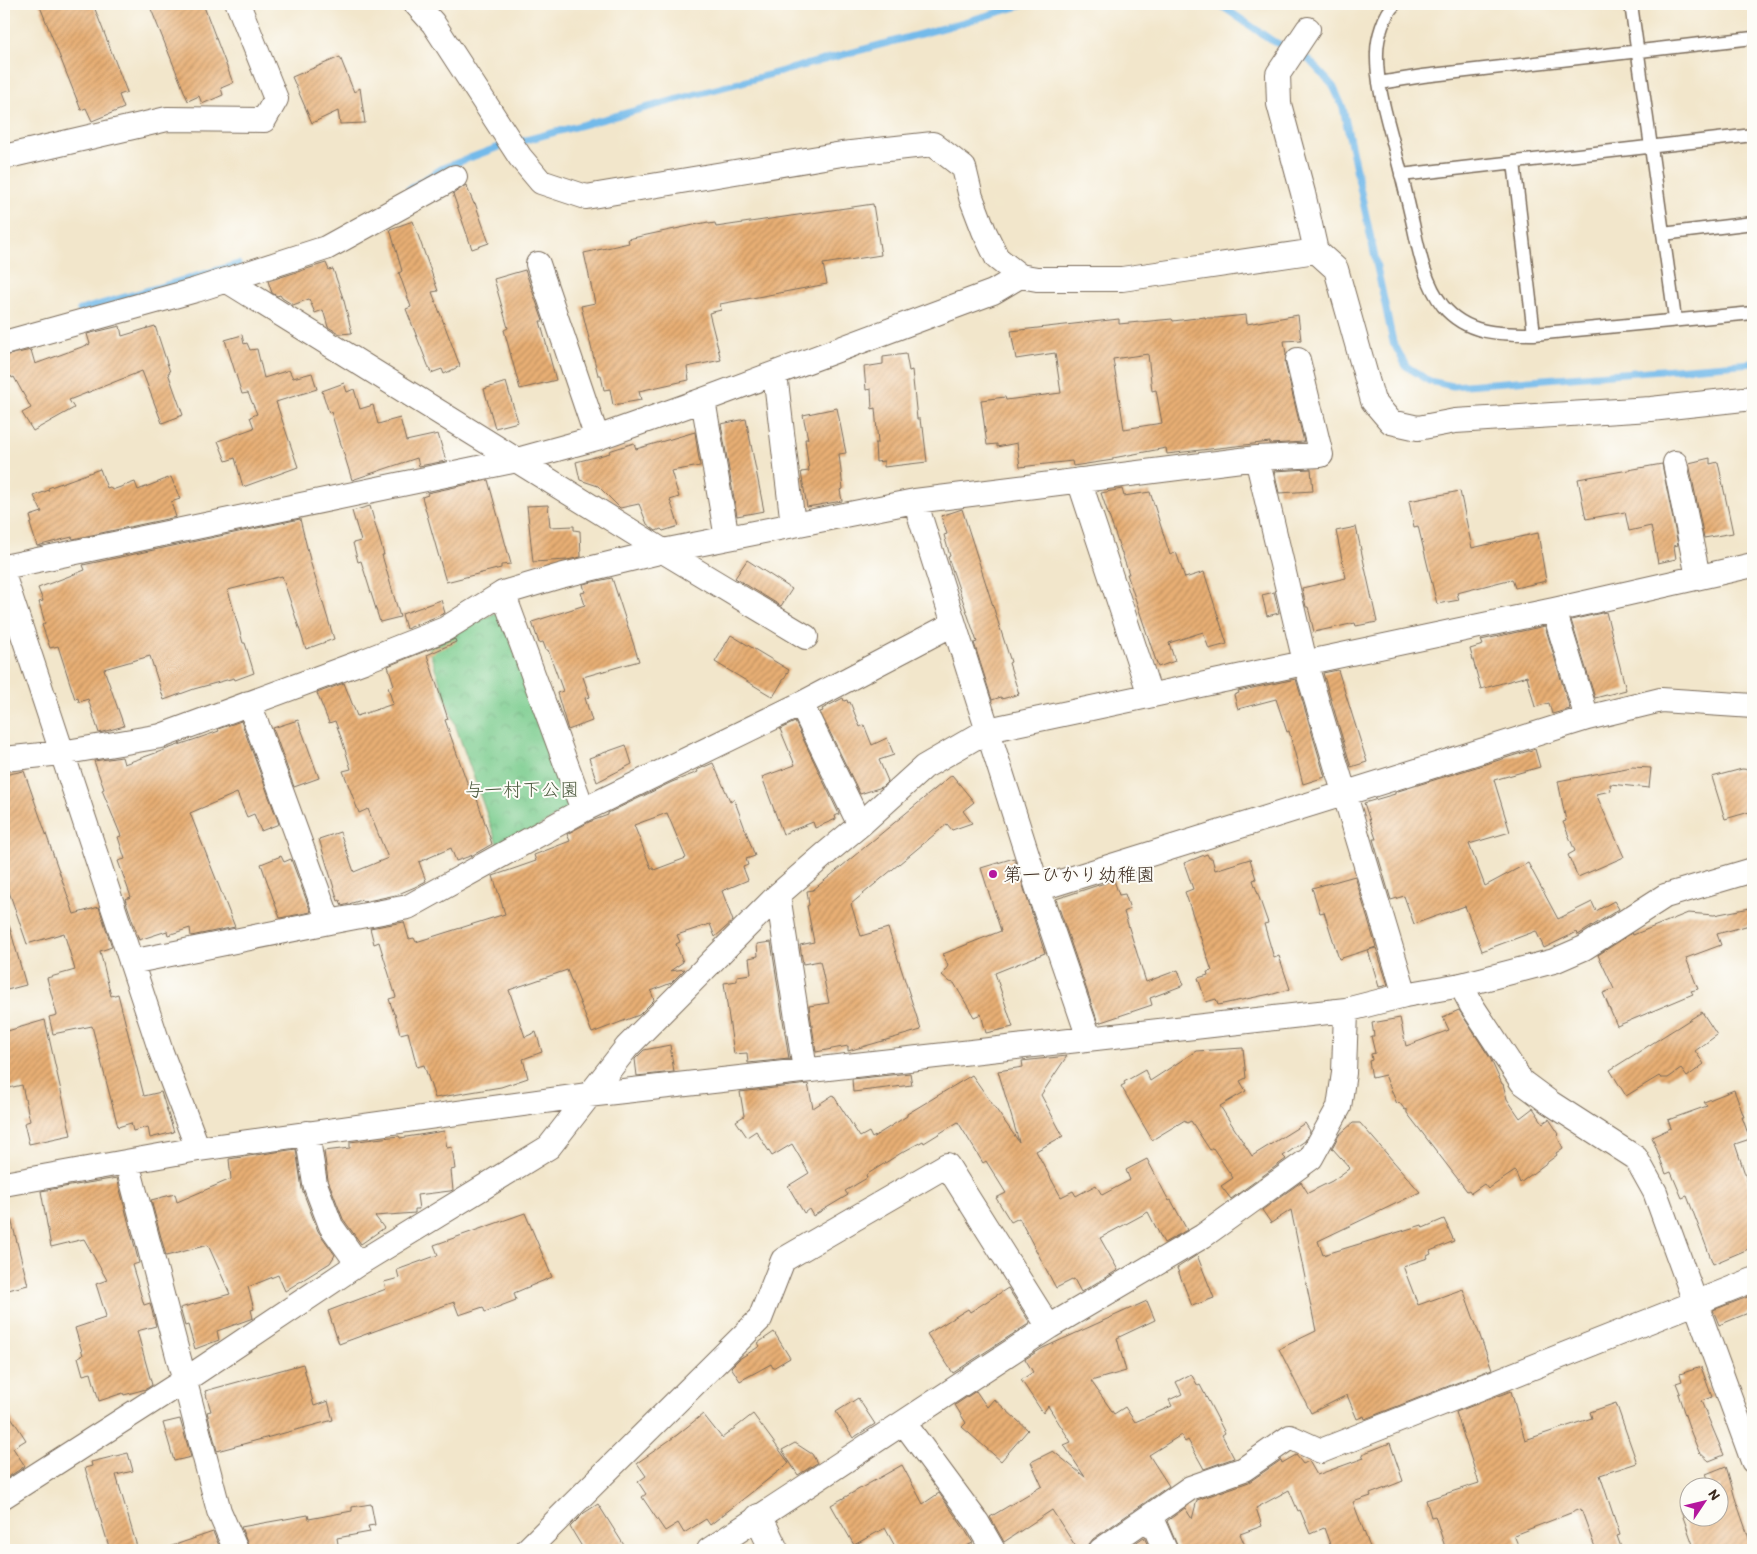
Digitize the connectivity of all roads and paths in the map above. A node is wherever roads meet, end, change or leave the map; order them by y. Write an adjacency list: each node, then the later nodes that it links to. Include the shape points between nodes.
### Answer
1 (238, 4): 11 (street, via 276,99 264,120 167,119)
2 (416, 4): 19 (street, via 541,182 586,197 842,154 933,144 964,168 971,197 997,258)
3 (1395, 4): 8 (lane, via 1384,22 1376,52)
4 (1631, 4): 7 (lane)
5 (1308, 29): 17 (street, via 1278,74 1279,104)
6 (1753, 38): 7 (lane)
7 (1637, 52): 8 (lane); 10 (lane)
8 (1379, 82): 13 (lane)
9 (1753, 135): 10 (lane)
10 (1652, 147): 12 (lane); 16 (lane)
11 (4, 157)
12 (1514, 162): 13 (lane); 23 (lane)
13 (1402, 175): 23 (lane, via 1421,258 1434,293 1444,307 1477,330)
14 (454, 177): 20 (street, via 326,248)
15 (1753, 223): 16 (lane)
16 (1663, 234): 22 (lane)
17 (1316, 251): 19 (street, via 1122,279 1036,279); 27 (street, via 1336,270 1373,401 1391,422 1418,428 1455,421)
18 (538, 264): 29 (street)
19 (1020, 276): 26 (street, via 993,292)
20 (226, 280): 24 (street); 31 (street)
21 (1753, 313): 22 (lane)
22 (1675, 319): 23 (lane)
23 (1534, 334)
24 (4, 343)
25 (1298, 360): 30 (street, via 1321,455)
26 (774, 374): 28 (street); 35 (street)
27 (1753, 398)
28 (703, 400): 29 (street); 36 (street)
29 (597, 438): 31 (street)
30 (1257, 458): 33 (street); 46 (street)
31 (517, 460): 37 (street); 39 (street)
32 (1675, 463): 40 (street)
33 (1080, 480): 34 (street); 47 (street)
34 (915, 501): 35 (street); 44 (street)
35 (793, 525): 36 (street)
36 (727, 538): 37 (street)
37 (663, 551): 42 (street); 45 (street)
38 (1753, 565): 40 (street)
39 (4, 567)
40 (1698, 577): 43 (street)
41 (4, 578): 53 (street)
42 (503, 592): 48 (street, via 445,628); 56 (street)
43 (1554, 610): 46 (street); 51 (street)
44 (953, 624): 49 (street); 52 (street)
45 (806, 636)
46 (1305, 662): 47 (street); 55 (street)
47 (1150, 695): 52 (street)
48 (249, 703): 53 (street, via 161,736); 61 (street)
49 (801, 704): 56 (street); 57 (street)
50 (1753, 706): 51 (street, via 1661,700)
51 (1587, 718): 55 (street)
52 (988, 730): 57 (street, via 924,767); 59 (street)
53 (61, 753): 54 (street); 62 (street)
54 (4, 759)
55 (1345, 793): 59 (street); 64 (street)
56 (583, 810): 61 (street, via 408,907)
57 (860, 825): 60 (street)
58 (1753, 870): 63 (street, via 1665,896 1584,948 1554,961)
59 (1038, 889): 66 (street)
60 (778, 895): 67 (street); 68 (street, via 627,1047)
61 (329, 922): 62 (street)
62 (131, 962): 70 (street)
63 (1461, 985): 64 (street); 75 (street, via 1522,1082 1636,1158 1655,1192)
64 (1405, 995): 65 (street)
65 (1346, 1010): 66 (street); 76 (street, via 1344,1073 1339,1107 1311,1158 1203,1236)
66 (1089, 1038): 67 (street)
67 (805, 1070): 68 (street)
68 (588, 1095): 69 (street); 73 (street, via 549,1147)
69 (306, 1133): 70 (street); 73 (street, via 315,1184 331,1226)
70 (198, 1149): 71 (street)
71 (127, 1162): 72 (street); 77 (street)
72 (4, 1184)
73 (358, 1264): 77 (street)
74 (1753, 1280): 75 (street)
75 (1697, 1304): 79 (street); 81 (street, via 1320,1451 1290,1436 1244,1469 1190,1488)
76 (1048, 1327): 78 (street); 84 (street, via 947,1164 783,1260 760,1319)
77 (185, 1380): 80 (street); 83 (street, via 219,1511)
78 (904, 1423): 82 (street); 87 (street, via 977,1522)
79 (1753, 1461)
80 (4, 1496)
81 (1150, 1516): 88 (street); 89 (street)
82 (760, 1518): 85 (street); 86 (street)
83 (236, 1550)
84 (527, 1550)
85 (709, 1550)
86 (774, 1550)
87 (993, 1550)
88 (1101, 1550)
89 (1165, 1550)

